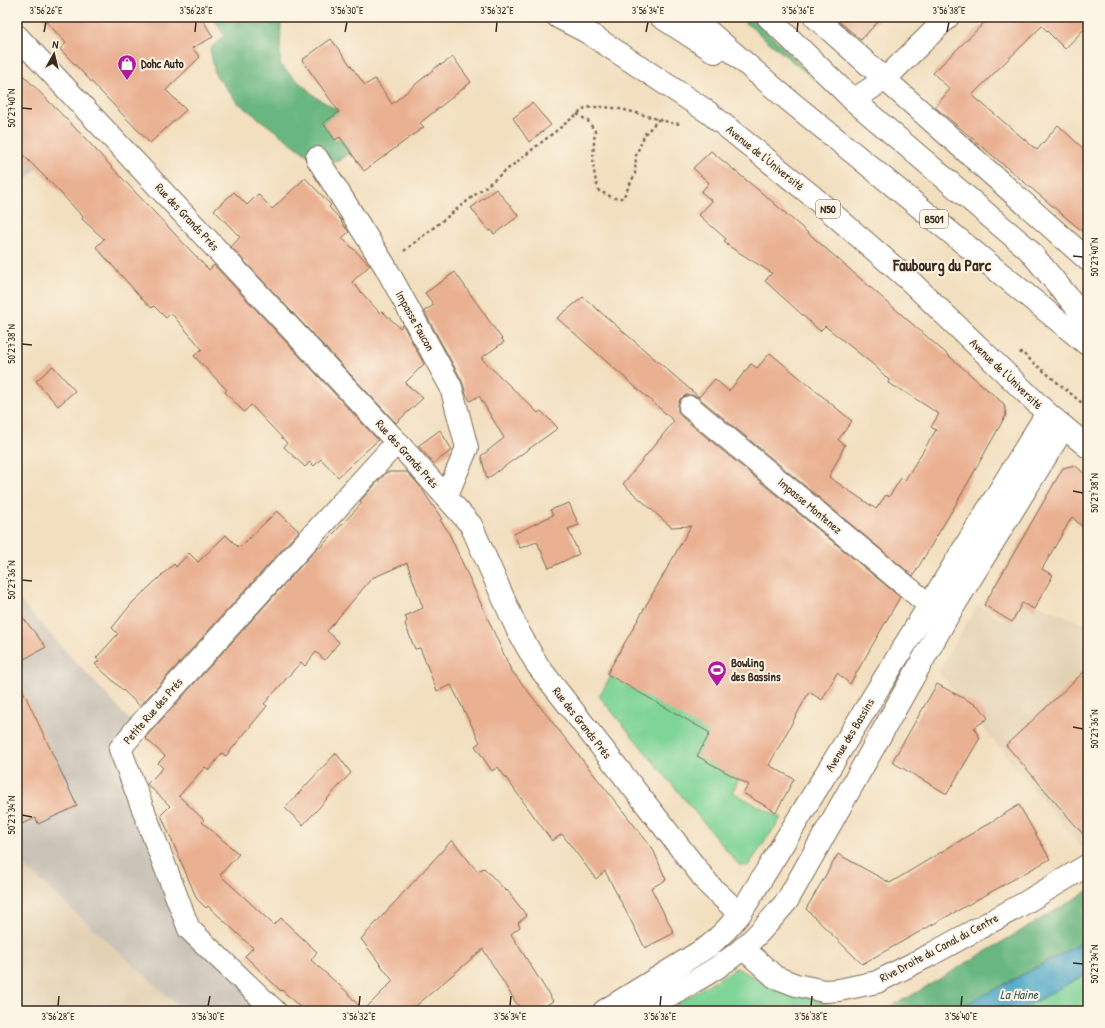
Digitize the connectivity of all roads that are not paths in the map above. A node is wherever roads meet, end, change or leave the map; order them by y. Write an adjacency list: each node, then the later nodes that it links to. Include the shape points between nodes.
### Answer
1 (558, 17): 8 (main road, N50)
2 (572, 17): 8 (main road)
3 (661, 17): 11 (main road, B501)
4 (692, 17): 11 (main road, B501)
5 (768, 17): 12 (main road)
6 (815, 17): 10 (main road)
7 (948, 17): 10 (main road)
8 (587, 32): 18 (main road, Avenue de l'Université / N50, via 708,112 811,195 909,280)
9 (17, 36): 20 (main road, Rue des Grands Prés)
10 (884, 80): 12 (main road); 14 (main road)
11 (780, 94): 16 (main road, B501)
12 (853, 100): 15 (main road, via 1028,249)
13 (317, 158): 22 (main road, Impasse Faucon, via 385,266 451,387 467,448)
14 (1088, 260)
15 (1088, 321)
16 (1088, 345)
17 (690, 407): 23 (main road, Impasse Montenez)
18 (1047, 413): 19 (main road, Avenue de l'Université / N50); 23 (main road, Avenue des Bassins)
19 (1064, 427): 21 (main road, Avenue de l'Université / N50); 26 (main road, via 947,617 787,900 767,925)
20 (396, 442): 22 (main road, Rue des Grands Prés); 27 (main road, Petite Rue des Prés, via 136,728 120,749 189,929)
21 (1088, 447)
22 (446, 496): 25 (main road, Rue des Grands Prés, via 471,525 517,629 538,666 710,886)
23 (929, 605): 25 (main road, Avenue des Bassins)
24 (1088, 865): 26 (main road, Rive Droite du Canal du Centre, via 1023,904 877,982 824,991 796,985 775,976)
25 (740, 914): 28 (main road, Avenue des Bassins, via 709,946)
26 (743, 948): 29 (main road, via 717,967)
27 (275, 1011)
28 (604, 1011)
29 (641, 1011)

